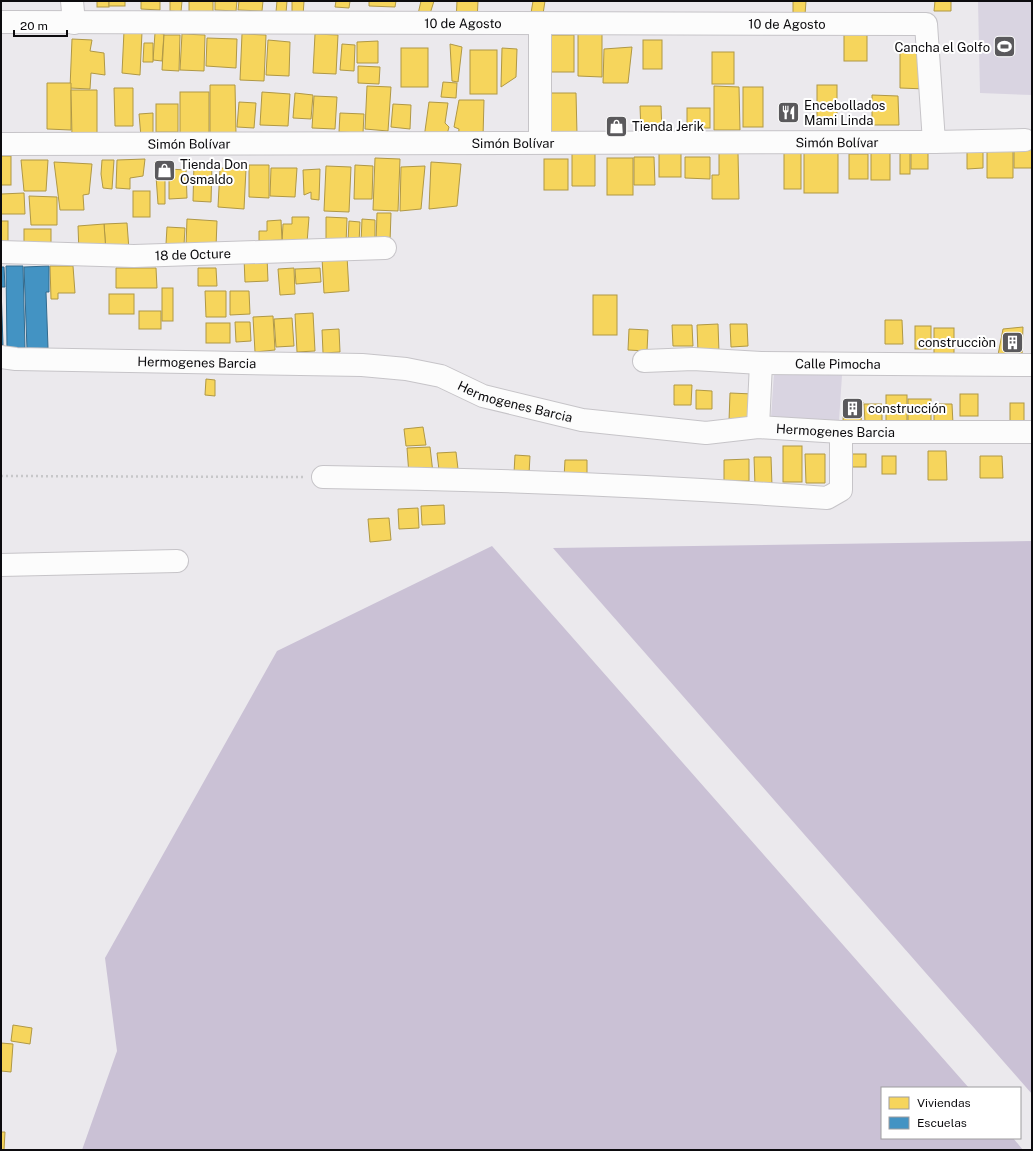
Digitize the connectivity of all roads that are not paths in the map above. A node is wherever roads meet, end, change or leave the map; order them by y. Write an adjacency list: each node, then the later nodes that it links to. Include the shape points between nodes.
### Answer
1 (72, 1): 3 (street)
2 (1, 22): 3 (street, 10 de Agosto)
3 (74, 23): 4 (street, 10 de Agosto)
4 (540, 24): 6 (street); 7 (street, 10 de Agosto, via 926,24)
5 (1026, 140): 7 (street, Simón Bolívar)
6 (540, 142): 7 (street, Simón Bolívar); 8 (street, Simón Bolívar)
7 (934, 142)
8 (1, 144)
9 (385, 248): 10 (street, 18 de Octure, via 134,256)
10 (1, 252)
11 (1, 357): 15 (street, Hermogenes Barcia, via 362,365 406,369 441,376 483,396 582,420 706,433)
12 (644, 361): 13 (street, Calle Pimocha, via 693,359)
13 (761, 363): 14 (street, Calle Pimocha); 15 (street)
14 (1032, 364)
15 (758, 427): 16 (street, Hermogenes Barcia)
16 (841, 432): 17 (street, Hermogenes Barcia); 18 (street, via 841,490 827,498 686,488 476,479)
17 (1032, 432)
18 (323, 477)
19 (176, 561): 20 (street)
20 (1, 565)

